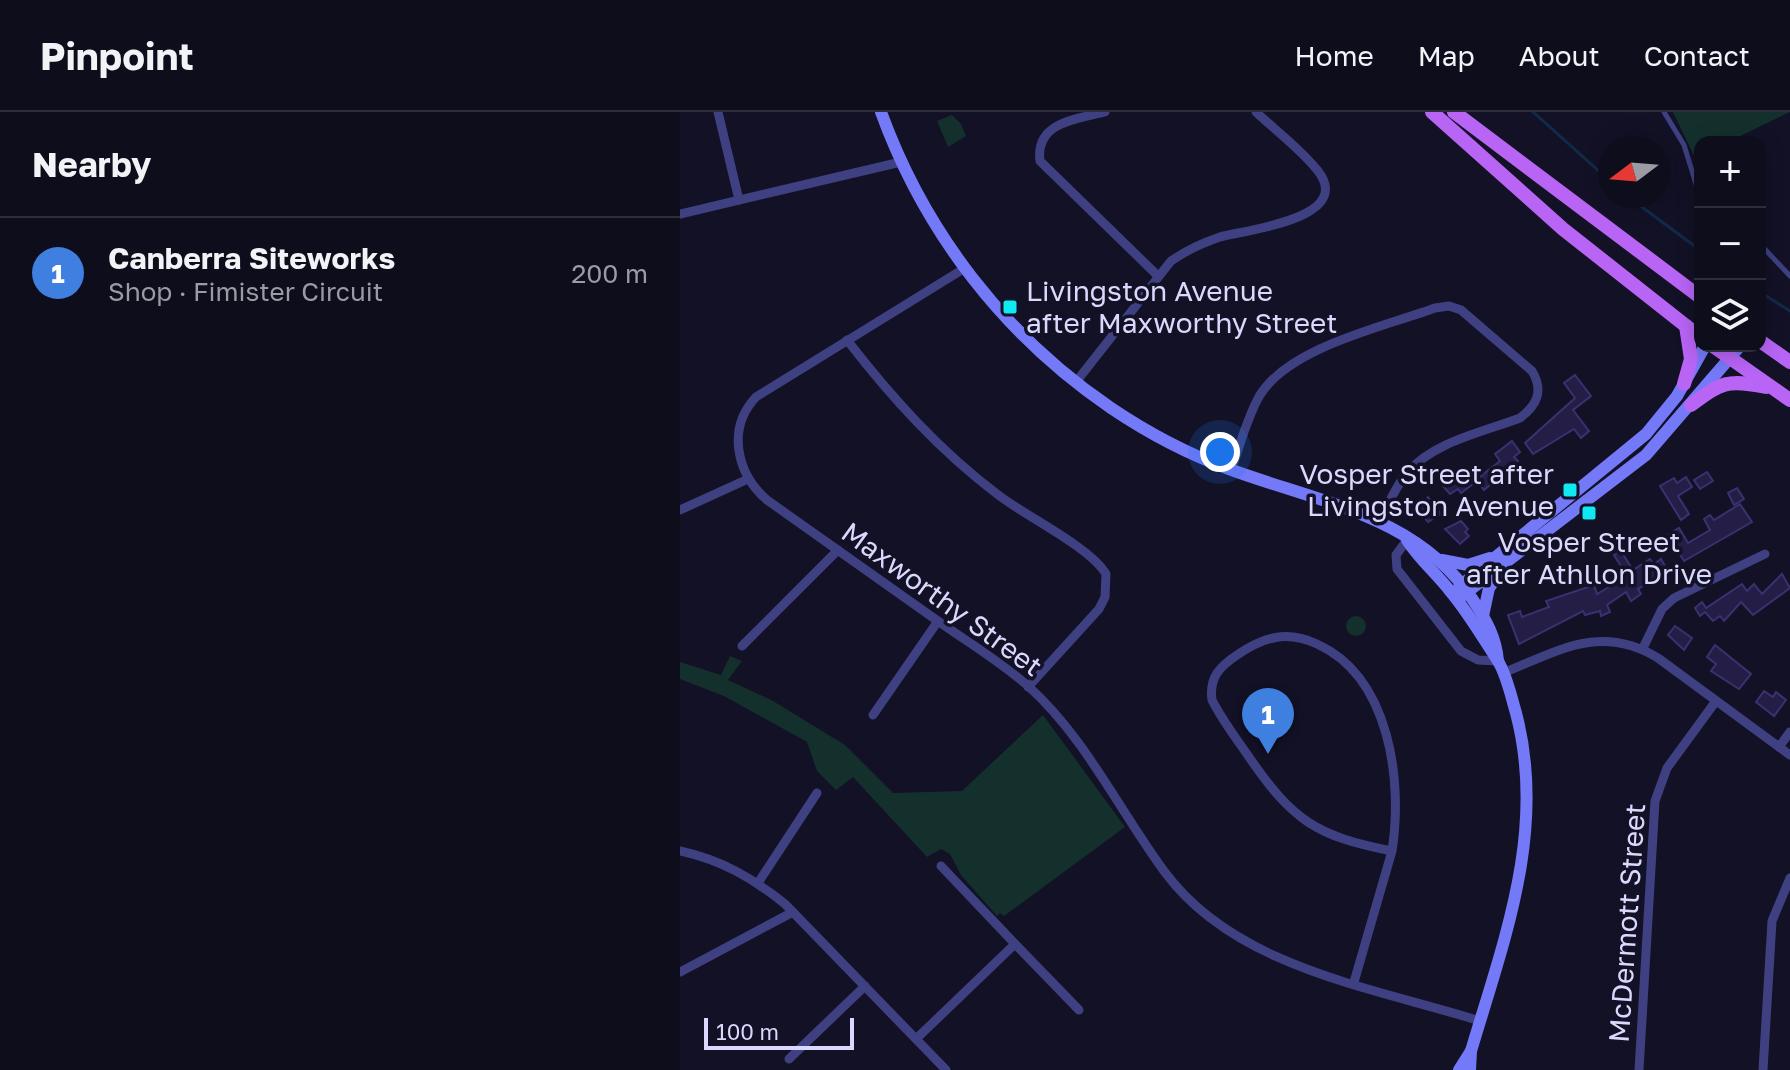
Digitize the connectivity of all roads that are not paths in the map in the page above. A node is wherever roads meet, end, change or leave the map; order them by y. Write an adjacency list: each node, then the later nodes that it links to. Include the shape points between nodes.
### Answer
1 (718, 112): 10 (street)
2 (881, 112): 8 (street)
3 (1105, 112): 14 (street, via 1057,125 1042,141 1040,161)
4 (1256, 112): 14 (street, via 1318,171 1323,180 1321,199 1301,218 1223,236 1186,251)
5 (1432, 112): 17 (main road, via 1563,229)
6 (1454, 112): 16 (main road)
7 (1664, 112): 9 (lane, via 1684,145)
8 (901, 162): 10 (street); 13 (street)
9 (1694, 178)
10 (739, 200): 11 (street)
11 (680, 214)
12 (1766, 250): 15 (lane)
13 (965, 268): 19 (street); 26 (street, via 1002,315)
14 (1158, 276): 26 (street)
15 (1790, 276)
16 (1694, 293)
17 (1686, 326): 18 (main road); 27 (main road, via 1691,359)
18 (1694, 332)
19 (847, 340): 32 (street, via 750,404 738,447); 47 (street, via 897,402 954,459 1019,510 1090,555 1106,574 1099,609)
20 (1766, 345): 25 (main road)
21 (1702, 352): 27 (street)
22 (1721, 352): 24 (main road)
23 (1736, 352): 24 (street)
24 (1731, 359): 28 (main road); 30 (street)
25 (1790, 362)
26 (1076, 382): 31 (street, via 1149,432)
27 (1684, 384): 37 (street, via 1657,422 1621,458)
28 (1774, 389): 29 (main road); 30 (main road, via 1741,380 1724,382)
29 (1790, 400)
30 (1691, 405): 40 (street, via 1646,455)
31 (1231, 470): 34 (street); 34 (street, via 1257,401 1284,368 1435,308 1461,310 1532,371 1538,396 1520,418 1420,460)
32 (748, 479): 33 (street); 36 (street, Maxworthy Street, via 767,500)
33 (680, 510)
34 (1379, 522): 35 (street)
35 (1407, 540): 39 (street, via 1422,543); 41 (street); 46 (street, via 1394,561 1397,569 1461,651)
36 (838, 550): 43 (street, Maxworthy Street); 44 (street)
37 (1500, 552): 39 (street, via 1468,565); 41 (street)
38 (1765, 554): 45 (street, via 1674,598 1662,609)
39 (1439, 559): 41 (street)
40 (1515, 559): 41 (street); 42 (street, via 1489,588)
41 (1460, 592): 42 (street); 46 (street)
42 (1483, 616): 46 (street, via 1496,641)
43 (938, 621): 47 (street, Maxworthy Street); 49 (street)
44 (742, 646)
45 (1643, 648): 46 (street, via 1589,641); 48 (street)
46 (1500, 667): 65 (street, via 1524,750 1527,832 1518,893)
47 (1028, 687): 62 (street, Maxworthy Street, via 1072,736 1164,872 1197,907 1269,953)
48 (1716, 701): 51 (street); 72 (street, McDermott Street, via 1667,768 1655,801)
49 (873, 715)
50 (1790, 732): 51 (street)
51 (1779, 747): 52 (street)
52 (1790, 755)
53 (817, 793): 58 (street)
54 (680, 851): 58 (street, via 725,865)
55 (1392, 851): 55 (street, via 1322,831 1274,794 1212,700 1212,683 1226,662 1256,642 1290,636 1327,649 1354,673 1375,708 1394,770); 62 (street)
56 (941, 866): 60 (street)
57 (1790, 878): 73 (street, via 1772,921)
58 (758, 883): 59 (street)
59 (793, 912): 61 (street); 63 (street)
60 (1015, 944): 64 (street); 66 (street)
61 (680, 972)
62 (1354, 982): 65 (street, Maxworthy Street)
63 (865, 986): 66 (street); 68 (street)
64 (1079, 1010)
65 (1480, 1021): 67 (street)
66 (916, 1039): 69 (street)
67 (1471, 1051): 70 (street); 71 (street)
68 (789, 1059)
69 (946, 1070)
70 (1459, 1070)
71 (1470, 1070)
72 (1639, 1070)
73 (1763, 1070)

